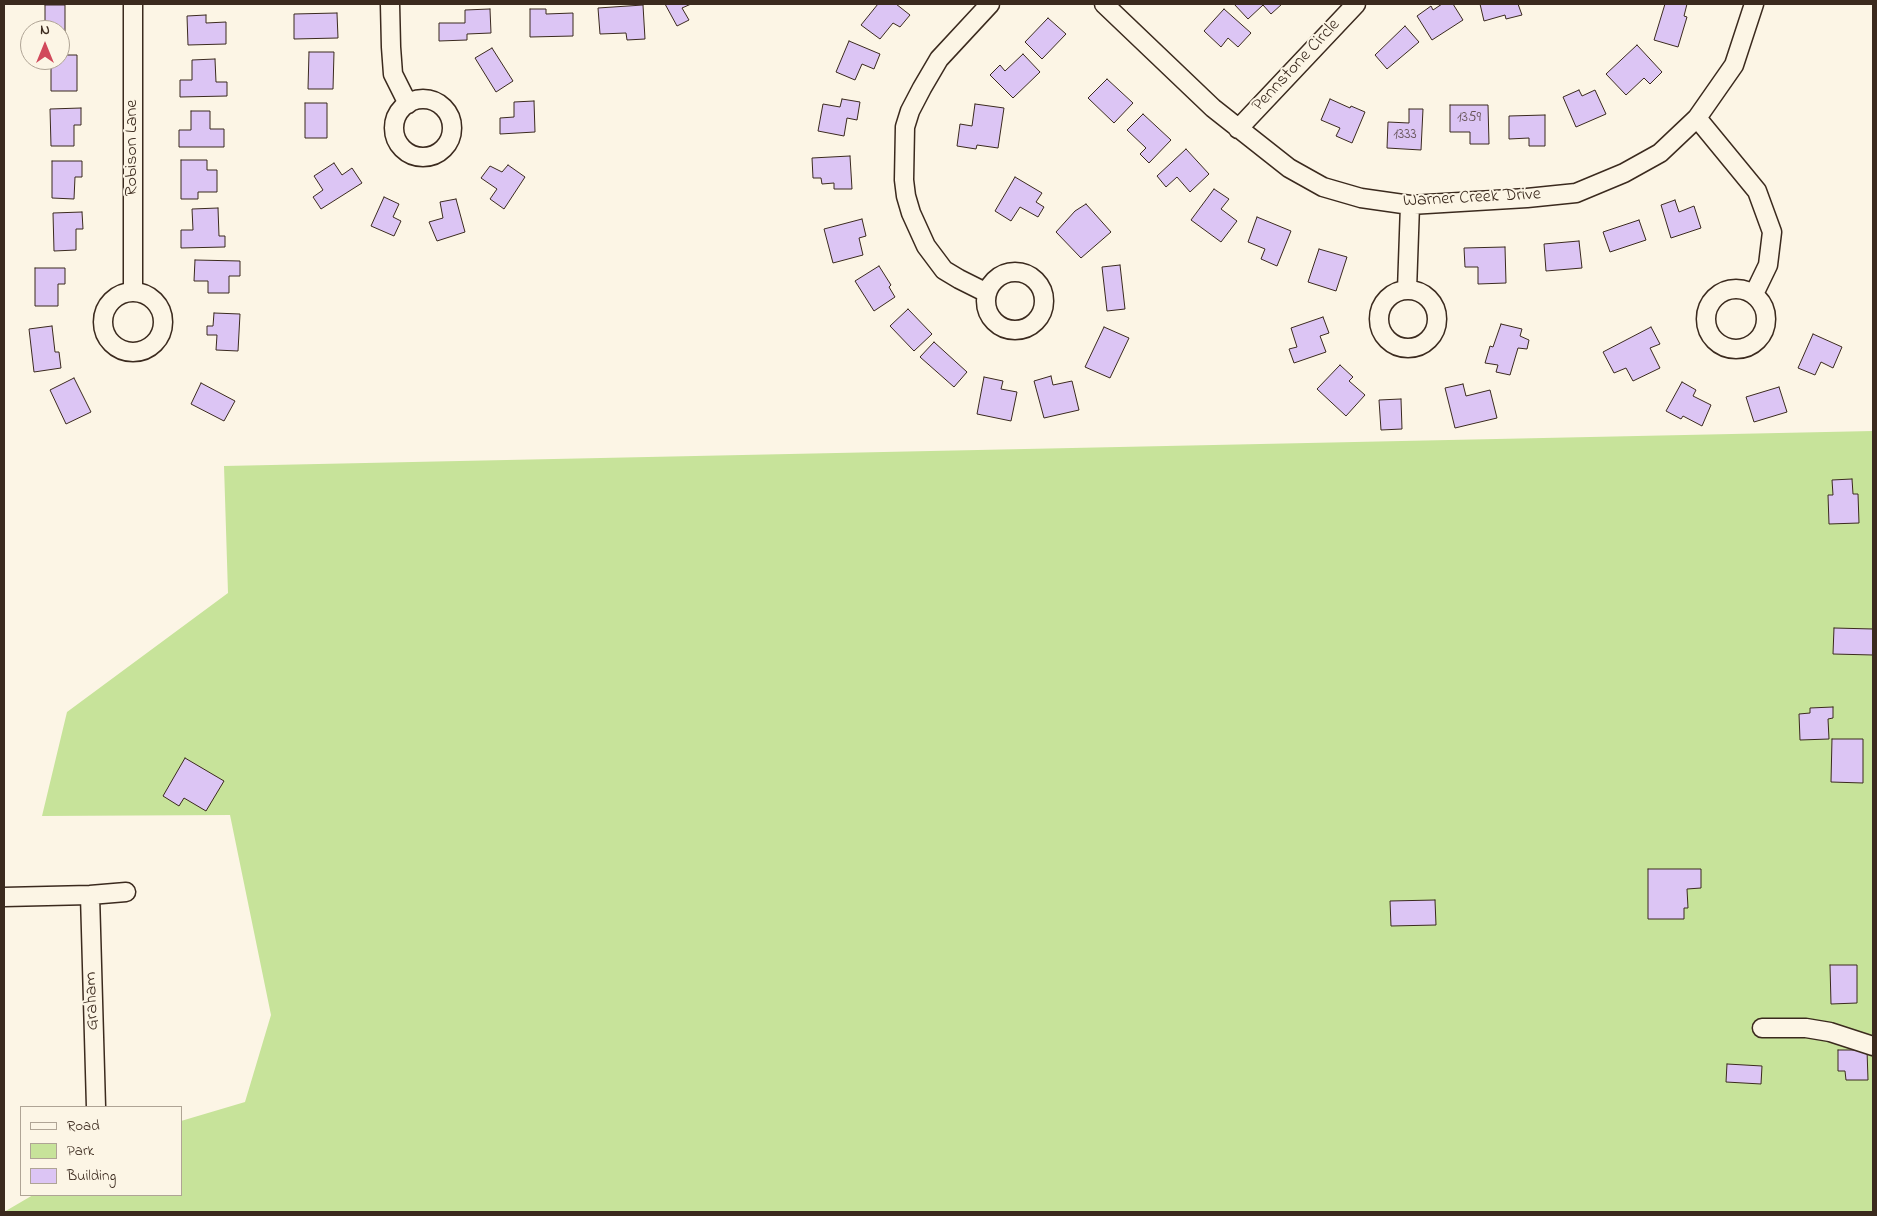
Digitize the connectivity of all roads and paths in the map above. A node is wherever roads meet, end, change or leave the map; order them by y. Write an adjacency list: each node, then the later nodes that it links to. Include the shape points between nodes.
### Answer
1 (133, 4): 12 (street, Robison Lane)
2 (390, 4): 7 (street, via 394,74)
3 (990, 4): 13 (street, via 939,60 910,111 905,127 904,180 911,213 926,246 944,270)
4 (1104, 4): 9 (street, Warner Creek Drive)
5 (1356, 4): 9 (street, Pennstone Circle)
6 (1754, 4): 8 (street, Warner Creek Drive, via 1734,65)
7 (408, 104)
8 (1698, 118): 10 (street, Warner Creek Drive, via 1660,152 1624,174 1576,193); 14 (street, via 1757,191 1772,232 1768,265)
9 (1238, 129): 10 (street, Warner Creek Drive, via 1289,168 1323,187 1361,198)
10 (1410, 205): 11 (street)
11 (1407, 290)
12 (133, 292)
13 (987, 293)
14 (1754, 294)
15 (126, 892): 16 (street)
16 (90, 895): 17 (street); 20 (street, Graham)
17 (4, 897)
18 (1762, 1028): 19 (street, via 1806,1028)
19 (1873, 1046)
20 (96, 1106)

